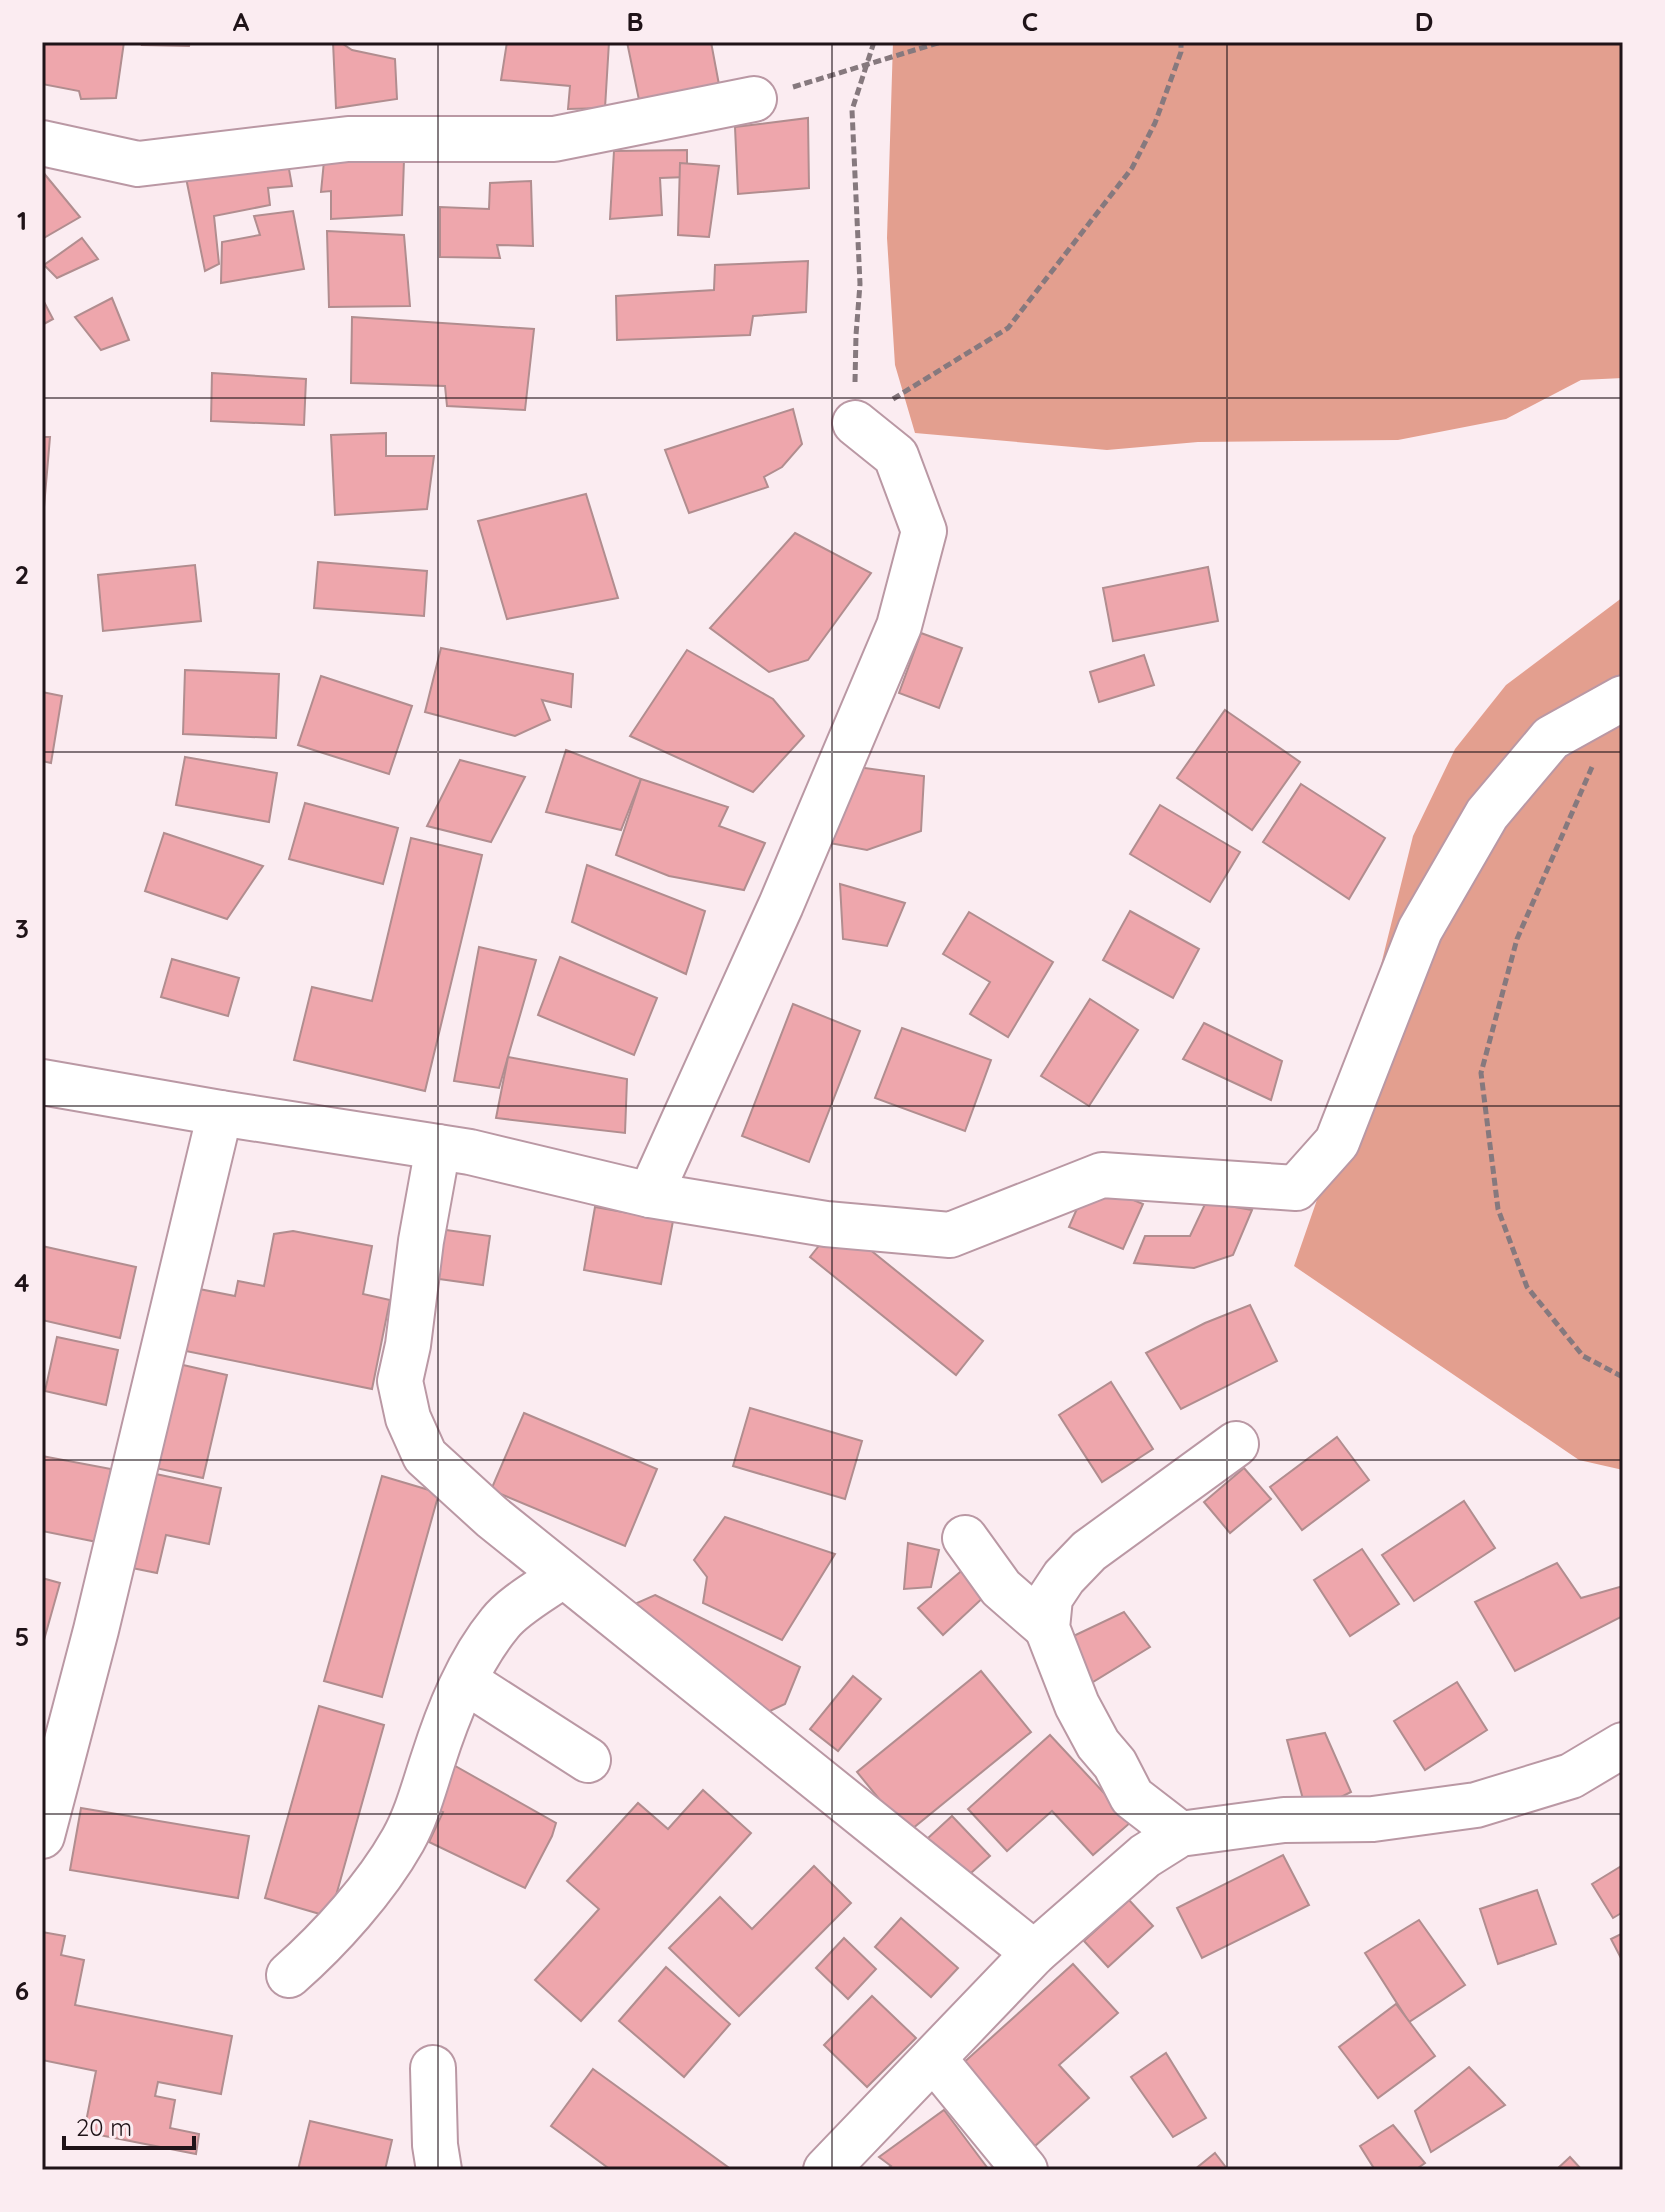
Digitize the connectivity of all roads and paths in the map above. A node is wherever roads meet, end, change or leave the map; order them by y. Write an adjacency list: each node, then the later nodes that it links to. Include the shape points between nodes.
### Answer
1 (874, 42): 6 (path, via 852,110 860,284)
2 (941, 42): 4 (path)
3 (1181, 42): 6 (path, via 1155,123 1132,168 1008,328)
4 (754, 99): 5 (street, via 554,139 348,139 138,164)
5 (42, 143)
6 (855, 423): 12 (street, via 896,456 924,531 899,626)
7 (1623, 698): 12 (street, via 1551,738 1487,814 1420,930 1337,1142 1296,1188 1102,1175 950,1235 826,1224)
8 (1596, 759): 13 (path, via 1517,939 1481,1073 1498,1209 1527,1287 1583,1356)
9 (42, 1082): 10 (street)
10 (220, 1113): 11 (street); 22 (street)
11 (438, 1147): 12 (street); 16 (street, via 400,1381 408,1418 425,1456)
12 (650, 1195)
13 (1623, 1377)
14 (1236, 1444): 17 (street, via 1089,1551 1050,1598)
15 (965, 1538): 17 (street, via 1001,1588)
16 (563, 1575): 18 (street, via 502,1620); 23 (street)
17 (1047, 1628): 21 (street, via 1077,1705 1132,1797)
18 (465, 1681): 20 (street); 24 (street, via 404,1838 379,1878 320,1948)
19 (1623, 1745): 21 (street, via 1571,1776 1476,1805)
20 (588, 1760)
21 (1180, 1834): 23 (street, via 1145,1856)
22 (42, 1836)
23 (1034, 1953): 25 (street)
24 (289, 1975)
25 (934, 2059): 28 (street); 29 (street)
26 (433, 2068): 27 (street)
27 (439, 2170)
28 (826, 2170)
29 (1025, 2170)

